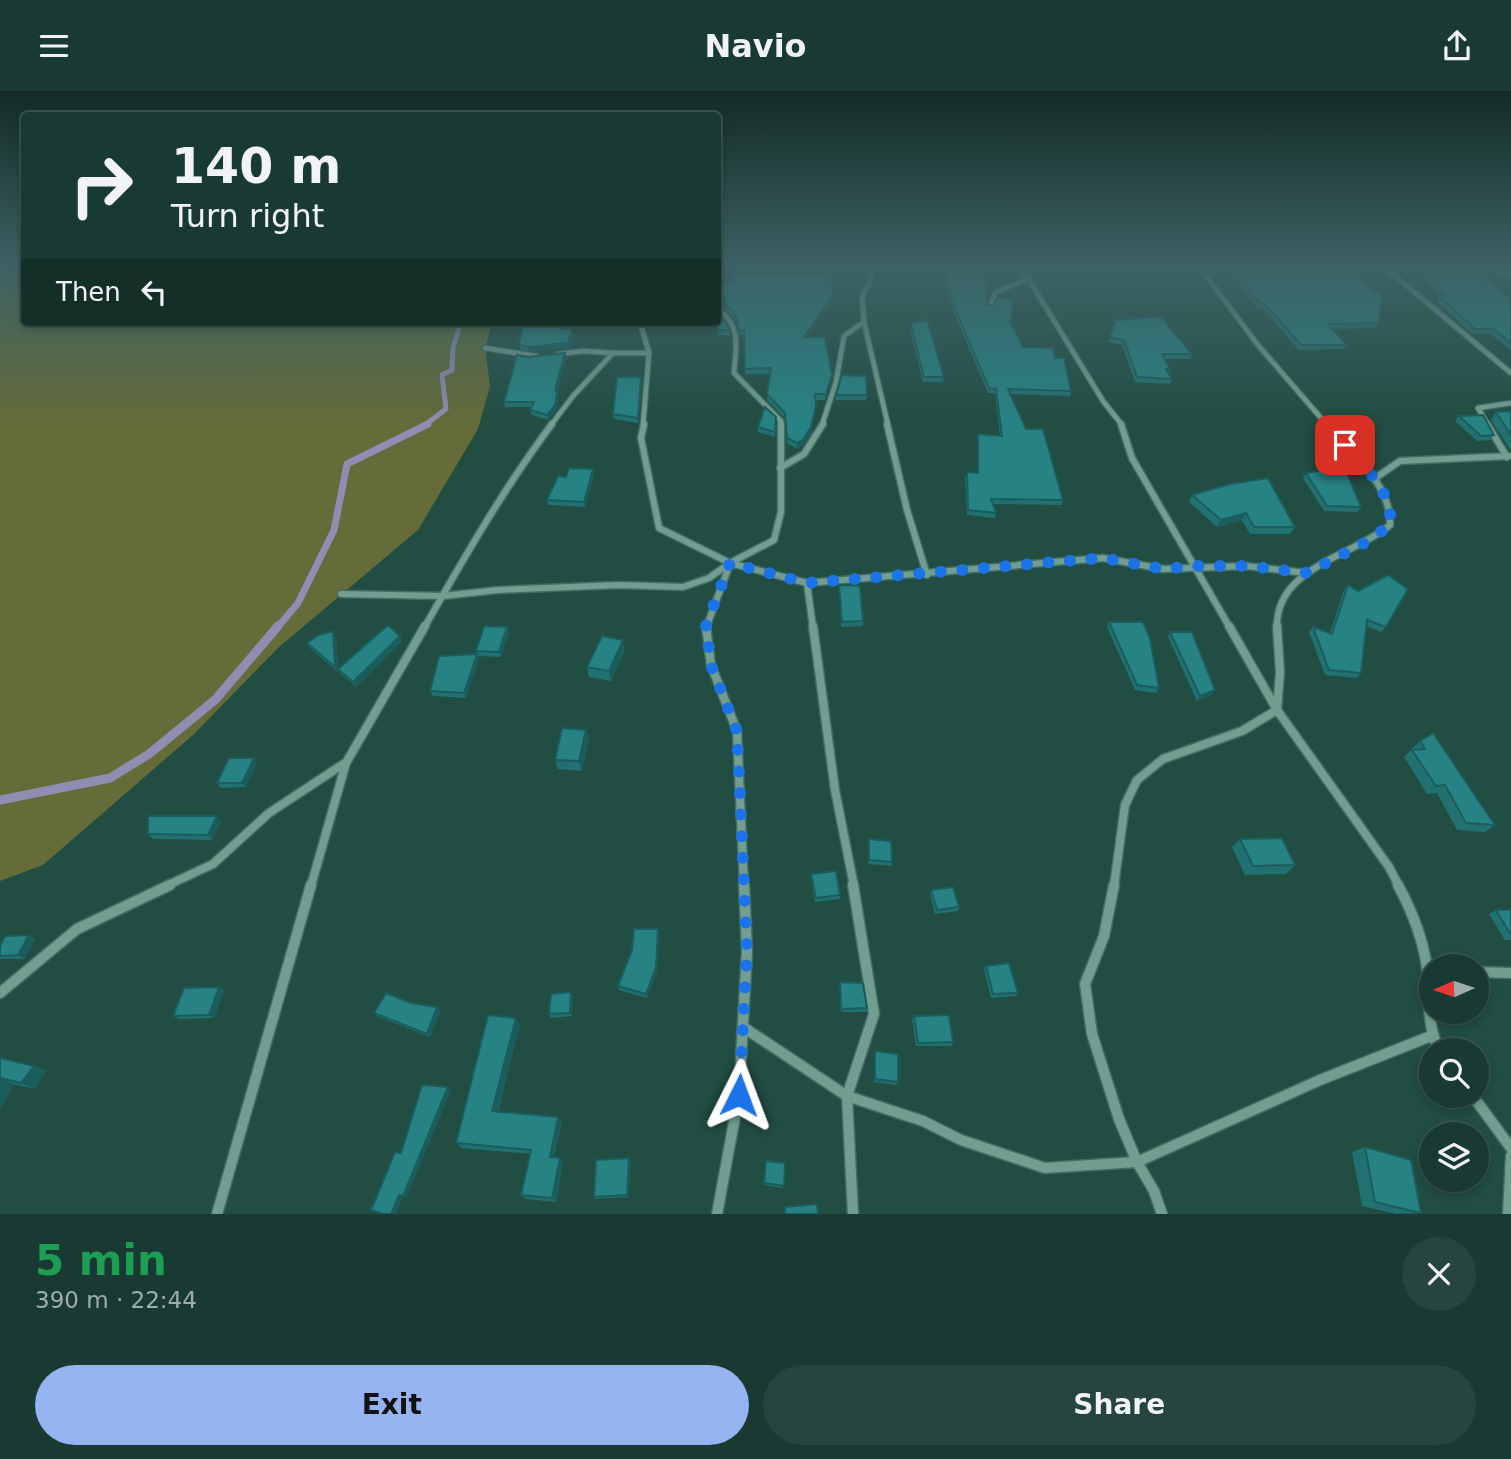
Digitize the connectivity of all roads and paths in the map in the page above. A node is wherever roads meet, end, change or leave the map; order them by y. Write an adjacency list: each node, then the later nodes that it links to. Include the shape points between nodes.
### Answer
1 (729, 317): 16 (street, via 739,333 734,373 751,386 765,411 781,421)
2 (864, 317): 6 (street)
3 (1053, 317): 19 (street, via 1102,401 1121,423 1132,458)
4 (1237, 317): 17 (street)
5 (1445, 317): 13 (street)
6 (864, 322): 16 (street, via 844,336 836,383 821,427 803,456); 21 (street, via 907,510)
7 (641, 326): 9 (street)
8 (485, 348): 12 (street)
9 (649, 352): 10 (street); 18 (street, via 647,405 640,438 659,528)
10 (613, 353): 11 (street); 24 (street, via 573,396 525,460)
11 (550, 355)
12 (539, 356)
13 (1511, 373)
14 (1511, 403): 15 (street, via 1478,408)
15 (1509, 456): 17 (street, via 1400,461)
16 (780, 468): 18 (street, via 782,512 774,540)
17 (1374, 479): 20 (street, via 1386,499 1390,525)
18 (730, 563): 22 (street); 24 (street, via 709,578 683,587 619,585); 32 (street, via 706,625 711,665 737,731 747,951)
19 (1195, 566): 20 (street); 21 (street, via 1163,569 1103,558); 25 (street)
20 (1307, 573): 25 (street, via 1287,592 1277,623)
21 (927, 575): 22 (street)
22 (807, 583): 35 (street, via 835,790 874,1014)
23 (341, 594): 24 (street)
24 (443, 596): 26 (street)
25 (1277, 710): 27 (street, via 1389,867); 39 (street, via 1242,731 1163,759 1137,780 1125,805 1104,936 1085,984 1092,1034)
26 (346, 763): 30 (street, via 269,813 213,864 77,929); 40 (street)
27 (1424, 954)
28 (1489, 972): 29 (street)
29 (1511, 973)
30 (0, 993)
31 (1429, 1024): 33 (street)
32 (743, 1027): 35 (street); 41 (street, via 739,1095)
33 (1431, 1035): 34 (street); 39 (street)
34 (1433, 1038)
35 (847, 1096): 39 (street, via 1045,1168); 42 (street)
36 (1481, 1108): 37 (street)
37 (1511, 1149)
38 (1511, 1156): 44 (street)
39 (1137, 1162): 43 (street)
40 (217, 1214)
41 (717, 1214)
42 (853, 1214)
43 (1162, 1214)
44 (1508, 1214)

